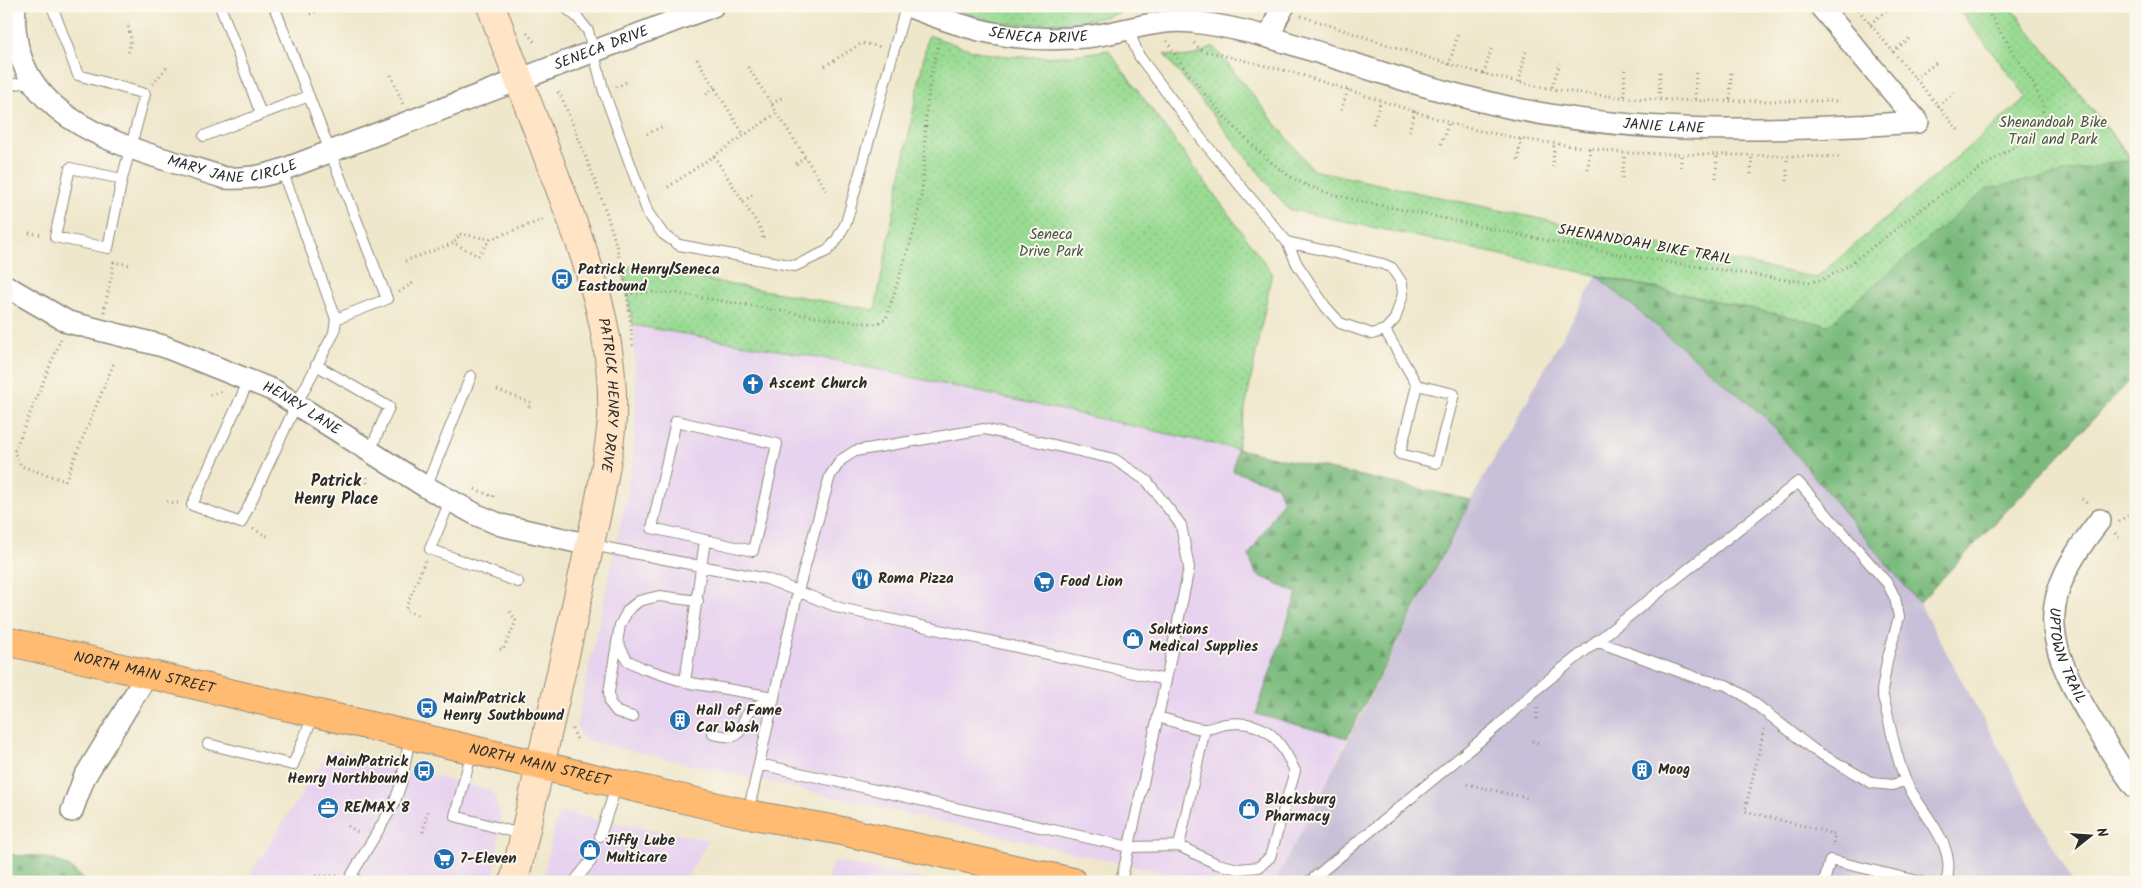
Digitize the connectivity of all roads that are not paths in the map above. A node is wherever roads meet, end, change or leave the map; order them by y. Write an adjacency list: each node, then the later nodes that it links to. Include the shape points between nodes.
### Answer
1 (15, 6): 16 (street, MARY JANE CIRCLE, via 18,48)
2 (52, 6): 21 (lane, via 78,75 145,94)
3 (220, 6): 19 (lane)
4 (274, 6): 18 (lane)
5 (491, 6): 15 (main road, PATRICK HENRY DRIVE)
6 (564, 6): 14 (lane, via 588,31)
7 (713, 6): 14 (street, SENECA DRIVE)
8 (907, 6): 12 (street, SENECA DRIVE, via 1006,37 1086,37); 14 (lane, via 846,223 827,251 795,266 680,245 663,234 648,213 604,92)
9 (1820, 6): 13 (street, JANIE LANE, via 1918,122 1797,129 1579,120 1436,90)
10 (1283, 8): 13 (street)
11 (1167, 16): 12 (street, SENECA DRIVE); 13 (street, JANIE LANE)
12 (1128, 29): 25 (lane, via 1139,56 1203,141)
13 (1270, 37)
14 (594, 50): 15 (street, SENECA DRIVE)
15 (519, 80): 22 (street, MARY JANE CIRCLE); 39 (main road, PATRICK HENRY DRIVE, via 591,269 605,329 612,419)
16 (33, 82): 17 (lane); 21 (street, MARY JANE CIRCLE, via 69,119 100,136)
17 (6, 85)
18 (309, 96): 19 (lane); 22 (lane)
19 (261, 114): 20 (lane)
20 (204, 136)
21 (130, 147): 23 (street, MARY JANE CIRCLE, via 225,178 257,178); 24 (lane)
22 (330, 152): 23 (street, MARY JANE CIRCLE); 27 (lane, via 387,299)
23 (282, 170): 27 (lane)
24 (122, 179): 24 (lane, via 108,248 55,237 70,168)
25 (1287, 242): 28 (lane, via 1297,264 1340,323 1372,334); 28 (lane, via 1392,268 1402,282 1403,294 1395,319)
26 (6, 286): 31 (street, HENRY LANE, via 68,322 163,346)
27 (336, 319): 29 (lane, via 334,333)
28 (1385, 330): 32 (lane)
29 (316, 365): 33 (lane); 34 (lane, via 389,407)
30 (471, 376): 35 (lane)
31 (249, 380): 33 (street, HENRY LANE); 33 (lane, via 192,505 241,524)
32 (1417, 385): 32 (lane, via 1400,454 1436,463 1454,394)
33 (297, 403): 34 (street, HENRY LANE)
34 (370, 451): 35 (street, HENRY LANE)
35 (426, 487): 36 (street, HENRY LANE)
36 (450, 501): 39 (street, HENRY LANE, via 501,525); 41 (lane, via 430,549)
37 (2106, 525): 63 (street, UPTOWN TRAIL, via 2076,550 2060,583 2053,622 2056,648 2069,680 2123,772)
38 (705, 540): 38 (lane, via 753,551 777,444 676,421 652,528); 40 (lane)
39 (590, 545): 40 (lane); 60 (main road, PATRICK HENRY DRIVE)
40 (702, 567): 42 (lane, via 767,579); 43 (lane)
41 (518, 582)
42 (798, 591): 48 (lane, via 840,608); 48 (lane, via 830,476 841,460 855,451 984,429 1114,459 1147,481 1181,525 1189,568); 50 (lane)
43 (698, 601): 46 (lane, via 659,596 639,600 628,610 620,625); 49 (lane)
44 (6, 641): 47 (main road, NORTH MAIN STREET)
45 (1596, 641): 61 (lane, via 1697,678 1726,685 1814,750 1872,783 1893,785); 61 (lane, via 1798,482 1888,584 1895,598 1899,617 1886,661 1882,691); 76 (lane)
46 (618, 643): 49 (lane, via 627,660); 52 (lane, via 609,698 617,712)
47 (148, 673): 51 (main road, NORTH MAIN STREET); 64 (street, via 84,778)
48 (1166, 680): 53 (lane)
49 (686, 682): 50 (lane)
50 (774, 697): 55 (lane, via 750,711 739,733 728,738); 59 (lane)
51 (314, 713): 56 (main road, NORTH MAIN STREET); 57 (lane, via 293,765)
52 (633, 716)
53 (1158, 717): 54 (lane); 69 (lane)
54 (1205, 730): 68 (lane); 68 (lane, via 1226,724 1246,724 1272,733 1284,747 1295,772 1270,857 1259,867 1239,869 1217,864)
55 (713, 734)
56 (410, 736): 58 (main road, NORTH MAIN STREET); 71 (lane, via 394,804)
57 (208, 744)
58 (472, 750): 60 (main road, NORTH MAIN STREET); 66 (lane, via 456,816)
59 (759, 764): 65 (lane); 69 (lane)
60 (540, 766): 62 (main road, NORTH MAIN STREET); 66 (main road, PATRICK HENRY DRIVE)
61 (1905, 780): 79 (lane, via 1947,853 1949,872)
62 (617, 784): 65 (main road, NORTH MAIN STREET); 67 (lane)
63 (2136, 788)
64 (72, 811)
65 (748, 814): 74 (main road, NORTH MAIN STREET, via 837,830)
66 (525, 836): 72 (main road, PATRICK HENRY DRIVE)
67 (600, 836)
68 (1179, 846): 69 (lane)
69 (1129, 847): 75 (lane)
70 (591, 861): 73 (lane)
71 (355, 879)
72 (514, 882)
73 (574, 882)
74 (1073, 882)
75 (1121, 882)
76 (1309, 882)
77 (1824, 882): 78 (lane, via 1830,860)
78 (1922, 882)
79 (1946, 882)

